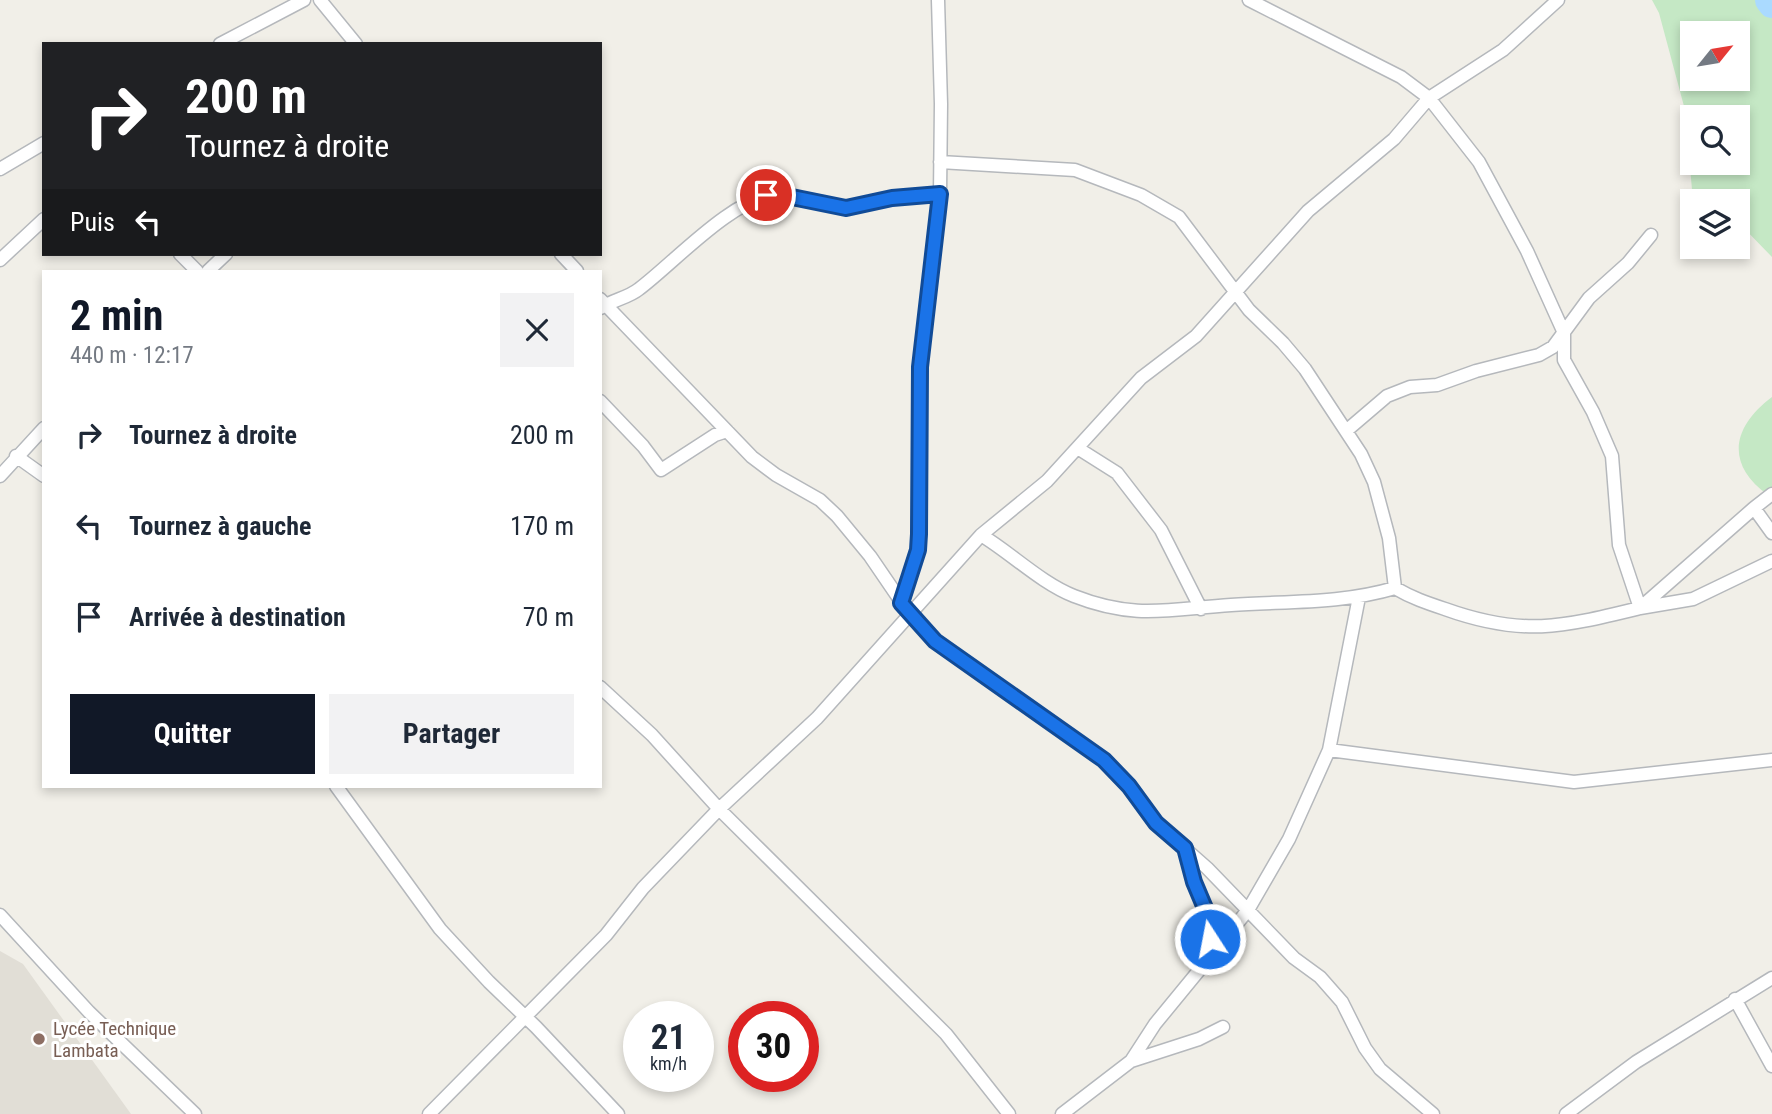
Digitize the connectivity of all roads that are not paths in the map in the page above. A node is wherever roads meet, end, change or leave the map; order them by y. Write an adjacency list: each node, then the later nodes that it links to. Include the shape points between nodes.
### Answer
1 (304, 0): 6 (street)
2 (320, 0): 7 (street)
3 (938, 0): 10 (street)
4 (1249, 0): 8 (street, via 1401,77)
5 (1558, 0): 8 (street, via 1503,50)
6 (224, 42)
7 (354, 42)
8 (1429, 97): 22 (street, via 1394,139 1308,211); 24 (street, via 1479,162)
9 (42, 144): 11 (street)
10 (940, 162): 12 (street); 22 (street, via 1075,170 1141,194 1179,217)
11 (0, 169)
12 (940, 194): 23 (street, via 846,208 766,195 719,223 638,290); 40 (street, via 920,367 919,542)
13 (42, 221): 18 (street)
14 (1651, 235): 24 (street, via 1589,298)
15 (182, 256): 19 (street)
16 (224, 256): 20 (street)
17 (563, 256): 21 (street)
18 (0, 260)
19 (196, 270)
20 (209, 270)
21 (576, 270)
22 (1236, 291): 28 (street, via 1305,369); 29 (street, via 1196,336 1141,379)
23 (602, 304): 27 (street)
24 (1564, 333): 28 (street, via 1539,355 1387,396); 41 (street, via 1564,360 1612,456 1619,545)
25 (602, 403): 27 (street, via 661,470)
26 (42, 430): 30 (street)
27 (727, 431): 40 (street, via 768,469 820,500 837,516)
28 (1346, 431): 38 (street, via 1374,482 1389,538)
29 (1079, 449): 36 (street); 42 (street, via 1117,473 1161,530)
30 (16, 456): 31 (street); 32 (street)
31 (42, 475)
32 (0, 476)
33 (1772, 494): 34 (street)
34 (1754, 508): 35 (street); 41 (street)
35 (1772, 533)
36 (981, 535): 42 (street, via 1070,595 1097,605 1143,613); 43 (street)
37 (1772, 561): 41 (street, via 1693,599)
38 (1395, 588): 39 (street); 41 (street, via 1472,620 1507,627 1543,628)
39 (1359, 597): 42 (street); 45 (street)
40 (901, 603): 43 (street)
41 (1640, 608)
42 (1201, 609)
43 (911, 616): 48 (street, via 817,718); 49 (street, via 935,641 1104,760 1156,823)
44 (602, 689): 48 (street, via 668,751)
45 (1329, 750): 46 (street, via 1574,782); 50 (street, via 1289,839)
46 (1772, 760)
47 (337, 788): 55 (street, via 440,929)
48 (719, 809): 55 (street); 62 (street, via 946,1034)
49 (1185, 848): 50 (street); 52 (street, via 1210,920)
50 (1248, 910): 52 (street); 64 (street, via 1342,1002 1380,1069)
51 (0, 915): 59 (street, via 89,1012)
52 (1210, 957): 57 (street)
53 (1772, 978): 54 (street)
54 (1735, 999): 58 (street); 65 (street, via 1636,1062)
55 (525, 1017): 60 (street); 61 (street)
56 (1223, 1027): 57 (street)
57 (1130, 1061): 63 (street)
58 (1772, 1066)
59 (195, 1114)
60 (429, 1114)
61 (618, 1114)
62 (1009, 1114)
63 (1062, 1114)
64 (1433, 1114)
65 (1566, 1114)

